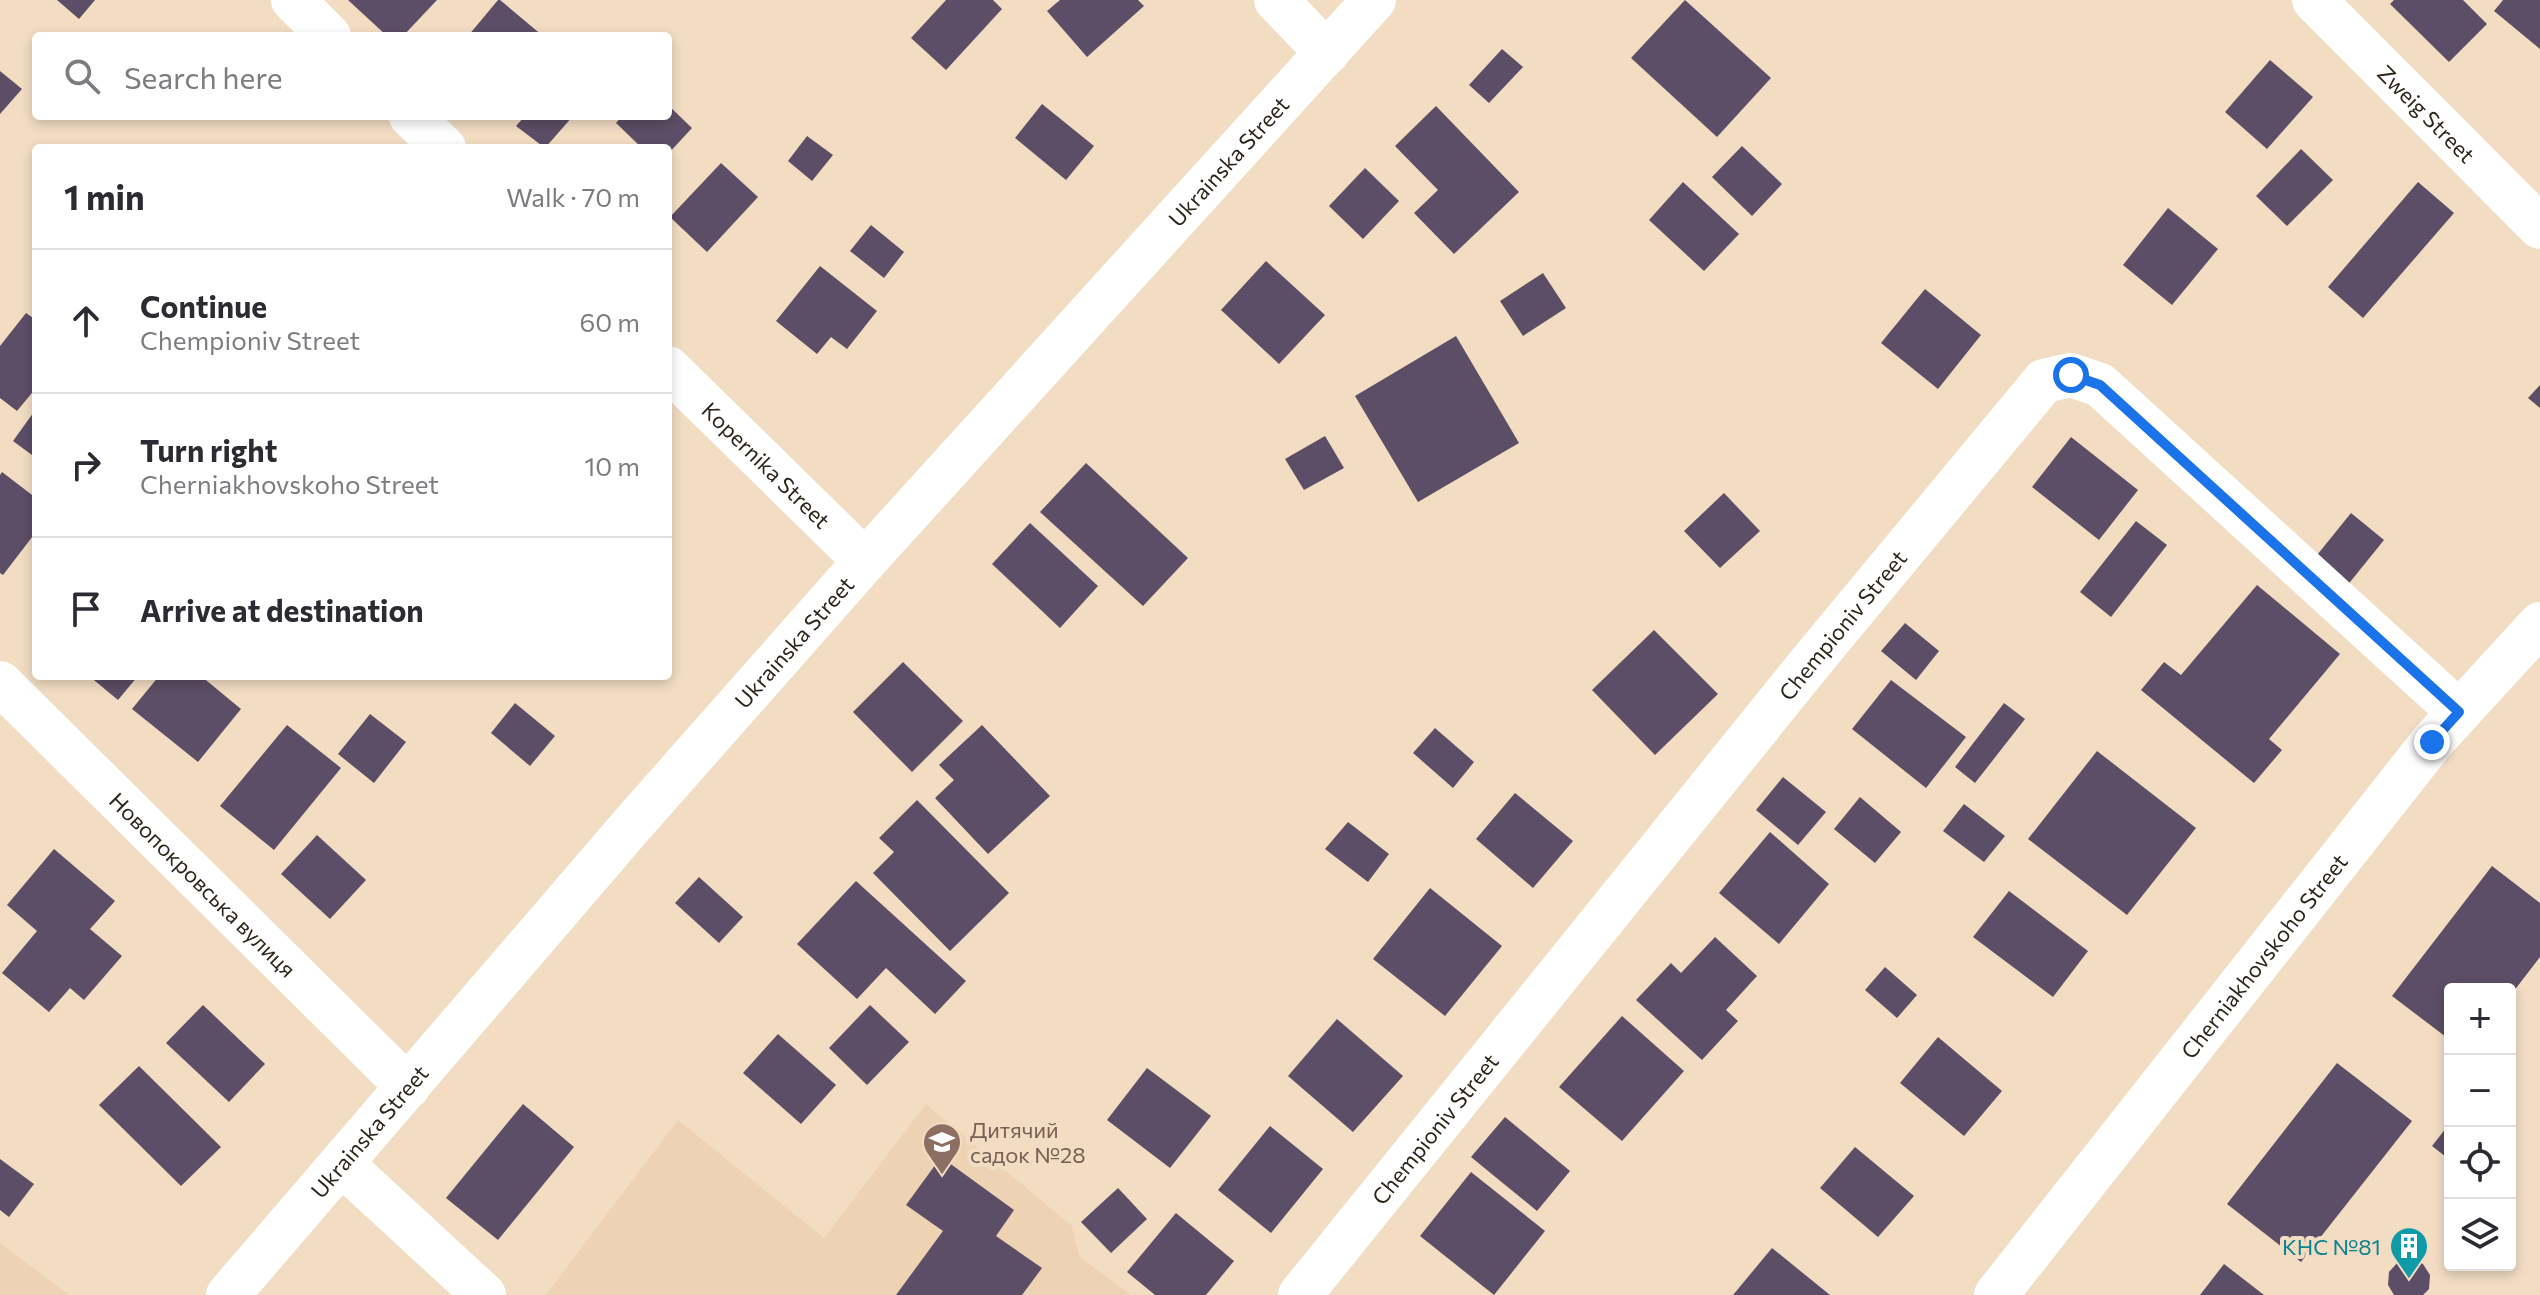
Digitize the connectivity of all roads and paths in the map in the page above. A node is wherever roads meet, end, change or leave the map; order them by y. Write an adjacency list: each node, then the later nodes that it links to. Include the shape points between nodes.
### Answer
1 (293, 0): 5 (street)
2 (1276, 0): 6 (street)
3 (1374, 0): 6 (street, Ukrainska Street)
4 (2314, 0): 9 (street, Zweig Street)
5 (325, 32)
6 (1327, 53): 11 (street, Ukrainska Street)
7 (415, 120): 8 (street)
8 (440, 144)
9 (2540, 227)
10 (672, 372): 11 (street, Kopernika Street)
11 (865, 561): 15 (street, Ukrainska Street)
12 (2540, 624): 14 (street, Cherniakhovskoho Street)
13 (0, 683): 15 (street, Новопокровська вулиця)
14 (2459, 712): 19 (street, Chempioniv Street, via 2100,385 2071,375 2044,381); 20 (street, Cherniakhovskoho Street)
15 (408, 1087): 16 (street, Ukrainska Street)
16 (343, 1165): 17 (street, Ukrainska Street); 18 (street)
17 (228, 1295)
18 (484, 1295)
19 (1300, 1295)
20 (1996, 1295)

